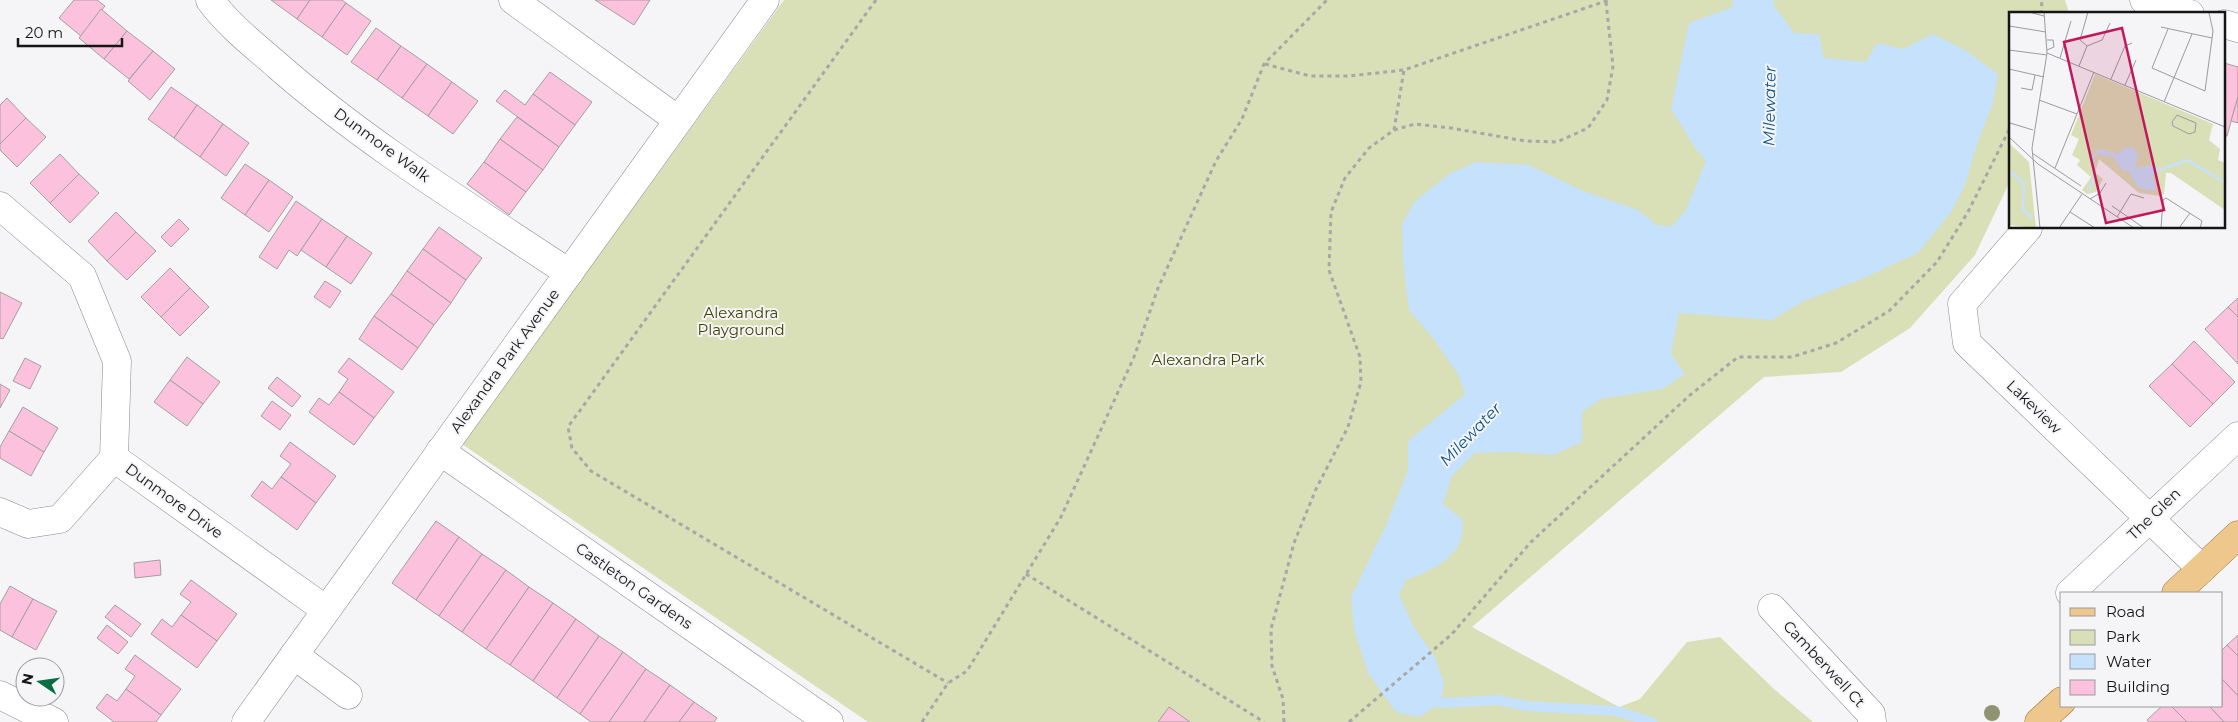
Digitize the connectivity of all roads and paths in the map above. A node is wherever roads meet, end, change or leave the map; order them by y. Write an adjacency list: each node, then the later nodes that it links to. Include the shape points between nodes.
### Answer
1 (210, 0): 16 (street, Dunmore Walk, via 221,16 298,83 379,146)
2 (513, 0): 11 (street)
3 (764, 0): 11 (street, Alexandra Park Avenue)
4 (876, 0): 30 (path, via 568,427 572,448 591,471)
5 (1327, 0): 9 (path)
6 (2144, 0): 8 (street)
7 (1608, 1): 10 (path); 12 (path, via 1613,66 1607,100 1588,128 1557,142 1525,141 1415,124)
8 (2183, 12)
9 (1264, 64): 10 (path, via 1310,76); 24 (path, via 1242,119 1216,161 1158,288 1134,356 1070,500)
10 (1404, 70): 12 (path)
11 (678, 120): 16 (street, Alexandra Park Avenue)
12 (1394, 130): 39 (path, via 1369,148 1345,178 1331,212 1329,270 1360,357 1361,382 1348,428 1316,489 1294,543 1271,629 1272,666 1283,699)
13 (2009, 130): 40 (path, via 1968,212 1937,262 1889,311 1836,343 1792,357 1738,357 1690,395 1531,542 1452,634)
14 (0, 206): 19 (street, via 82,276 117,361)
15 (2027, 229): 21 (street, Lakeview, via 1962,304 1968,343)
16 (569, 273): 18 (street, Alexandra Park Avenue)
17 (2238, 436): 21 (street, The Glen)
18 (440, 451): 28 (street, Alexandra Park Avenue); 36 (street, Castleton Gardens)
19 (114, 458): 20 (street, Dunmore Drive, via 60,519 28,524); 28 (street, Dunmore Drive)
20 (0, 512)
21 (2150, 518): 23 (street, Lakeview); 25 (street, The Glen)
22 (2238, 535): 23 (main road)
23 (2202, 569): 26 (main road)
24 (1026, 574): 30 (path, via 966,671); 38 (path)
25 (2071, 592)
26 (2177, 592)
27 (1772, 608): 41 (street, Camberwell Ct, via 1871,714)
28 (326, 610): 29 (street, Alexandra Park Avenue)
29 (294, 655): 32 (street); 35 (street, Alexandra Park Avenue)
30 (948, 683): 37 (path)
31 (0, 695): 34 (street)
32 (348, 696)
33 (2060, 703): 42 (main road)
34 (54, 722)
35 (246, 722)
36 (828, 722)
37 (922, 722)
38 (1264, 722)
39 (1284, 722)
40 (1349, 722)
41 (1872, 722)
42 (2039, 722)

